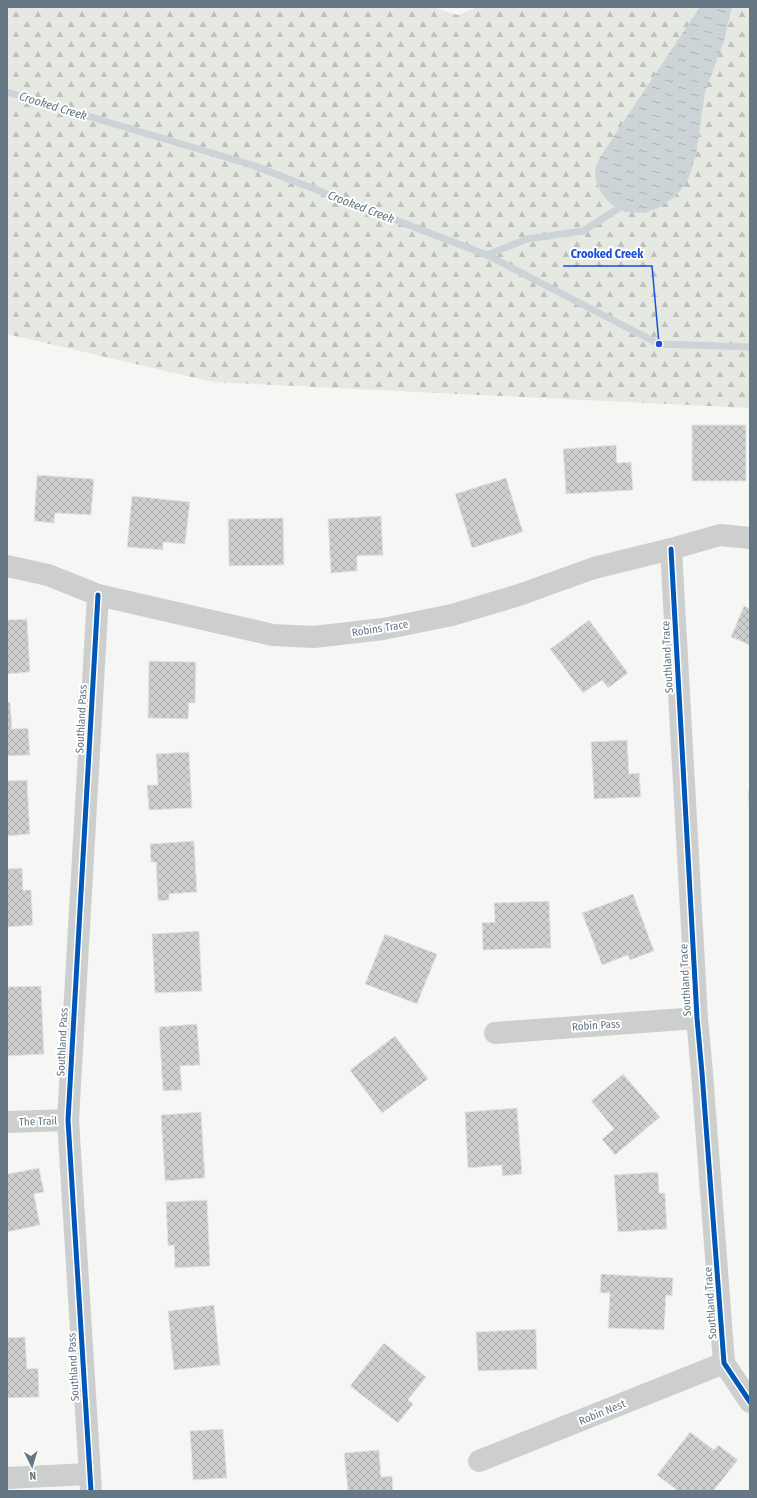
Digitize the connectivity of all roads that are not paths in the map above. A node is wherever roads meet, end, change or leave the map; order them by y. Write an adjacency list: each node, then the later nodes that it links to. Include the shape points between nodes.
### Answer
1 (750, 538): 2 (street, Robins Trace, via 720,535)
2 (671, 549): 4 (street, Robins Trace, via 594,568 519,595 452,615 383,629 314,637 273,635); 5 (street, Southland Trace)
3 (7, 566): 4 (street, Robins Trace, via 48,575)
4 (98, 595): 7 (street, Southland Pass)
5 (697, 1018): 6 (street, Robin Pass); 9 (street, Southland Trace)
6 (495, 1033)
7 (68, 1120): 8 (street, The Trail); 13 (street, Southland Pass)
8 (7, 1122)
9 (724, 1362): 10 (street, Southland Trace); 11 (street, Robin Nest)
10 (750, 1402)
11 (479, 1461)
12 (7, 1478): 13 (street)
13 (90, 1482)

